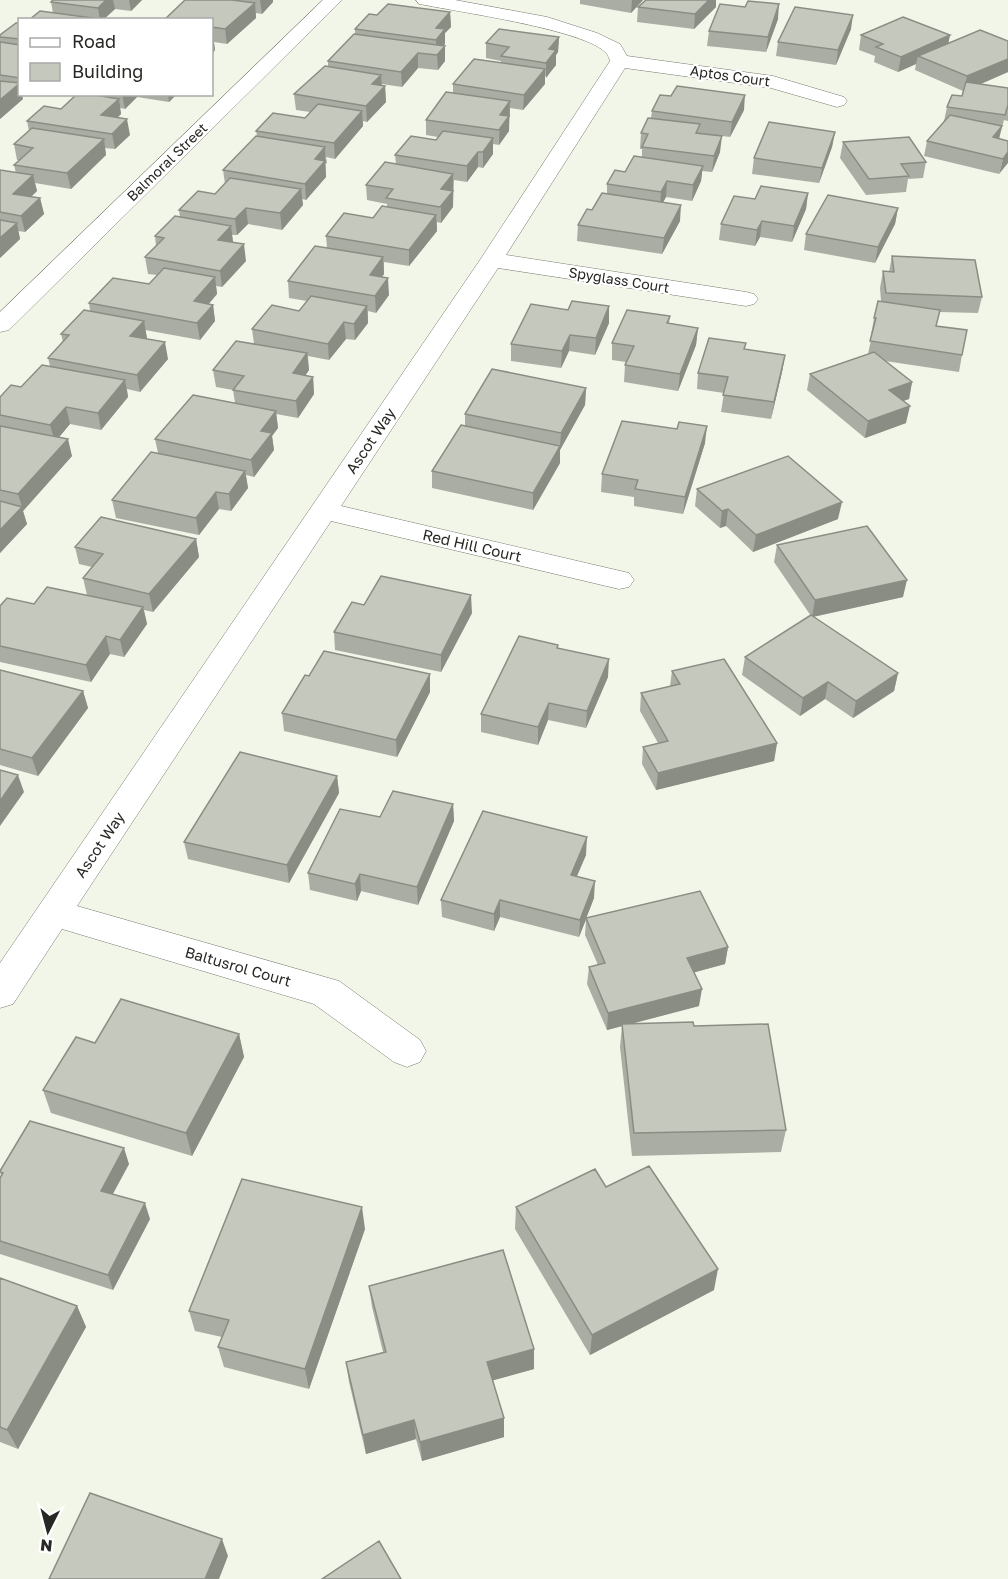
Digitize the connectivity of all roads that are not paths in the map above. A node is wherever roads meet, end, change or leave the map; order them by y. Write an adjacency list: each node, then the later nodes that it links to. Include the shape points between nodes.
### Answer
1 (333, 0): 7 (street, Balmoral Street)
2 (425, 0): 3 (street, via 540,21 613,48)
3 (620, 61): 4 (street, Aptos Court, via 773,82); 5 (street, Ascot Way)
4 (837, 101)
5 (492, 260): 6 (street, Spyglass Court); 8 (street, Ascot Way)
6 (746, 300)
7 (0, 325)
8 (324, 511): 9 (street, Red Hill Court); 10 (street, Ascot Way)
9 (619, 580)
10 (54, 914): 11 (street, Ascot Way); 12 (street, Baltusrol Court, via 326,992)
11 (0, 993)
12 (407, 1051)

